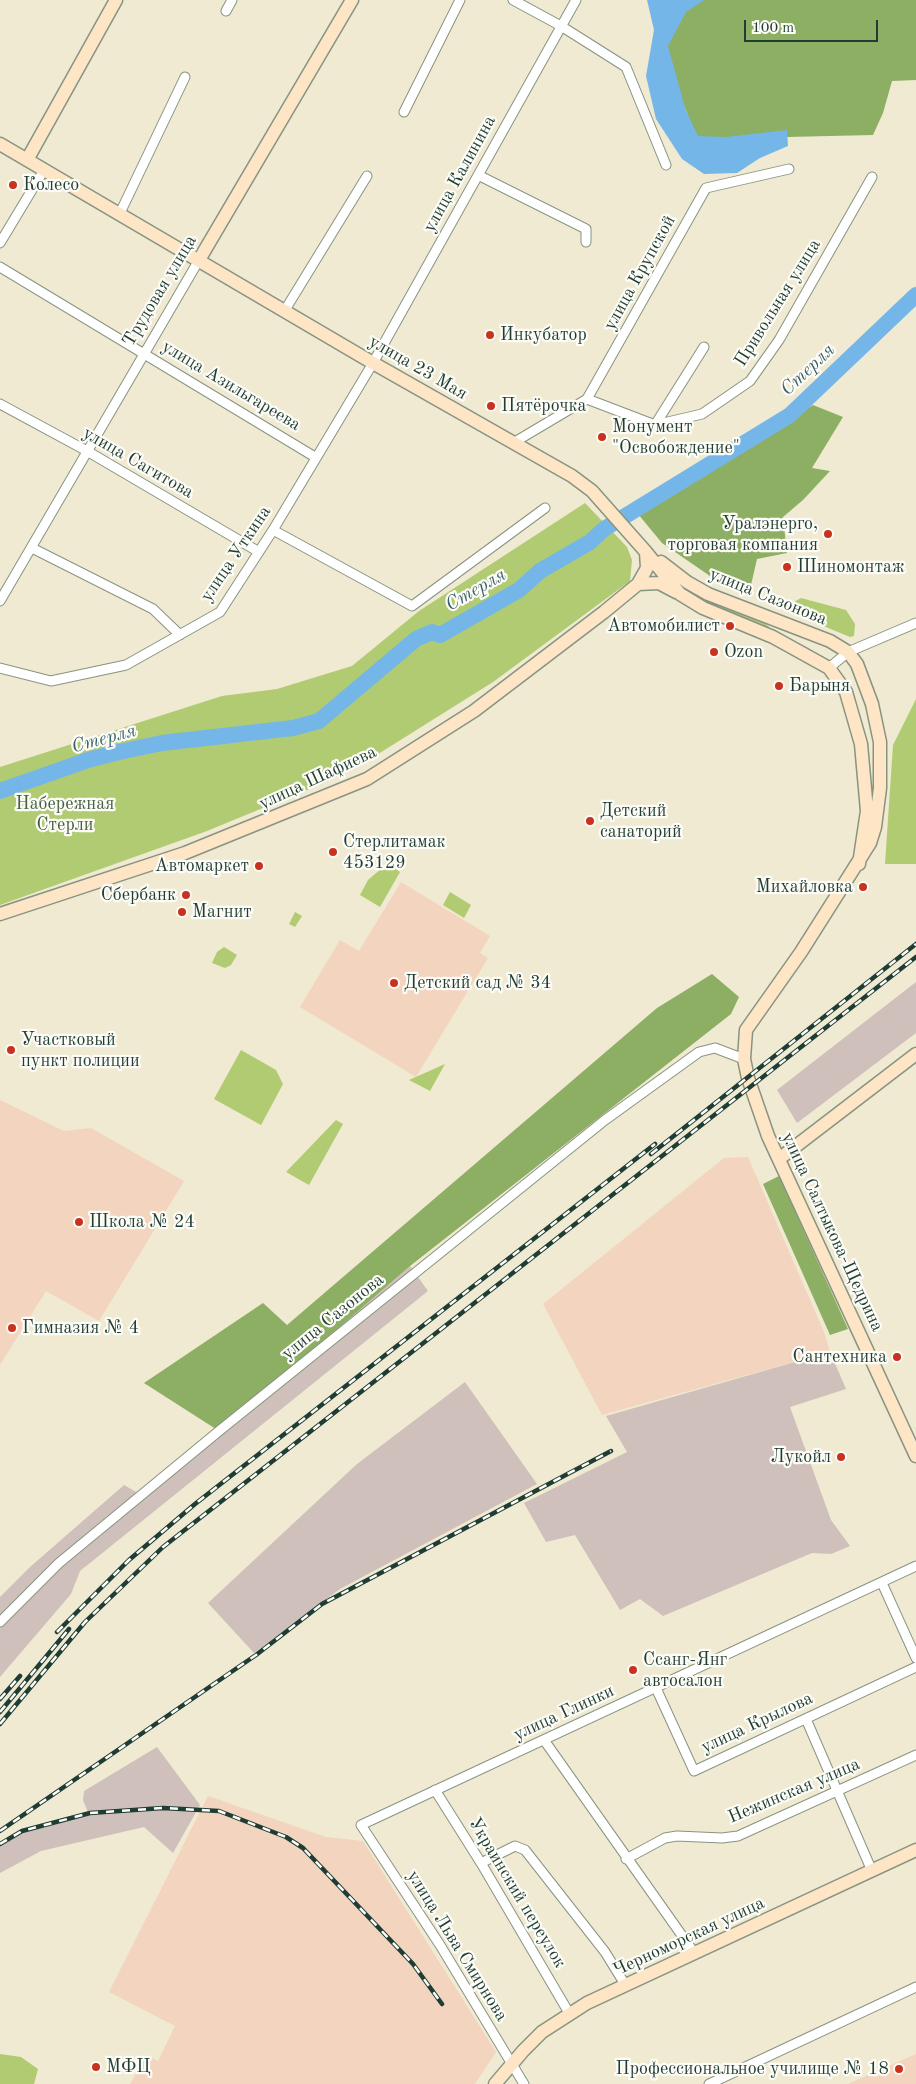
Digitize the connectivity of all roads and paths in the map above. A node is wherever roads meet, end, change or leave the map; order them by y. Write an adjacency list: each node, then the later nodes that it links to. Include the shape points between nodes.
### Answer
1 (116, 0): 12 (main road)
2 (232, 0): 7 (street)
3 (352, 0): 22 (main road, Трудовая улица)
4 (460, 0): 10 (street)
5 (513, 0): 8 (street)
6 (576, 0): 8 (street, улица Калинина)
7 (226, 11)
8 (561, 26): 13 (street, via 626,67); 16 (street, улица Калинина)
9 (185, 77): 19 (street)
10 (404, 112)
11 (0, 144): 12 (main road, улица 23 Мая)
12 (27, 160): 15 (main road, улица 23 Мая)
13 (666, 166)
14 (790, 169): 28 (street, улица Крупской, via 706,188)
15 (44, 170): 19 (main road, улица 23 Мая); 21 (street)
16 (478, 175): 20 (street, via 586,229); 27 (street, улица Калинина)
17 (367, 176): 24 (street)
18 (872, 177): 30 (street, Привольная улица, via 779,340 750,381 702,414)
19 (120, 213): 22 (main road, улица 23 Мая)
20 (586, 242)
21 (0, 243)
22 (199, 260): 24 (main road, улица 23 Мая); 26 (street, Трудовая улица)
23 (0, 267): 26 (street, улица Азильгареева)
24 (285, 310): 27 (main road, улица 23 Мая)
25 (704, 347): 30 (street)
26 (144, 352): 32 (street, Трудовая улица); 33 (street, улица Азильгареева)
27 (373, 363): 31 (main road, улица 23 Мая); 33 (street, улица Уткина)
28 (587, 398): 30 (street); 31 (street, улица Крупской)
29 (0, 404): 32 (street, улица Сагитова)
30 (655, 425)
31 (513, 443): 38 (main road, улица 23 Мая, via 592,491)
32 (87, 451): 36 (street, Трудовая улица); 37 (street, улица Сагитова)
33 (316, 456): 35 (street, улица Уткина)
34 (545, 508): 35 (street, via 412,606)
35 (273, 530): 37 (street, улица Уткина)
36 (32, 548): 42 (street, Трудовая улица); 45 (street, via 153,609)
37 (259, 552): 45 (street, улица Уткина, via 220,612)
38 (646, 552): 39 (main road, via 647,568); 40 (main road, улица Сазонова); 41 (main road, улица Сазонова)
39 (638, 584): 40 (main road, via 658,583); 50 (main road, улица Шафиева, via 474,710 367,779 185,853)
40 (680, 594): 43 (main road, улица Сазонова)
41 (708, 594): 43 (main road, via 702,600); 46 (main road, улица Сазонова, via 821,637)
42 (0, 601)
43 (704, 608): 48 (main road, улица Сазонова, via 773,637)
44 (916, 623): 46 (street)
45 (180, 635): 47 (street, улица Уткина, via 126,665 51,681)
46 (848, 652): 48 (street); 49 (main road, улица Сазонова, via 857,664 872,704 880,742 880,788 875,827)
47 (0, 668)
48 (829, 668): 49 (main road, улица Сазонова, via 846,692 861,744 867,811)
49 (859, 864): 51 (main road, улица Сазонова)
50 (0, 914)
51 (753, 1018): 53 (main road, улица Салтыкова-Щедрина, via 746,1030)
52 (916, 1054): 54 (main road)
53 (744, 1059): 54 (main road, улица Салтыкова-Щедрина, via 768,1136); 58 (street, улица Сазонова, via 722,1049 699,1052 605,1120 59,1563)
54 (779, 1159): 55 (main road, улица Салтыкова-Щедрина)
55 (916, 1456)
56 (916, 1566): 57 (street, улица Глинки)
57 (882, 1583): 59 (street); 61 (street, улица Глинки)
58 (0, 1622)
59 (916, 1658)
60 (916, 1667): 62 (street, улица Крылова)
61 (656, 1688): 62 (street, улица Крылова, via 694,1770); 63 (street, улица Глинки)
62 (806, 1719): 66 (street)
63 (544, 1740): 65 (street, улица Глинки); 69 (street)
64 (916, 1755): 66 (street, Нежинская улица)
65 (435, 1790): 67 (street, улица Глинки); 70 (street, Украинский переулок)
66 (837, 1792): 69 (street, Нежинская улица, via 738,1836 665,1838); 71 (street)
67 (361, 1826): 76 (street, улица Льва Смирнова, via 440,1945)
68 (916, 1850): 71 (main road, Черноморская улица)
69 (626, 1859): 72 (street)
70 (481, 1863): 73 (street, via 515,1846 525,1850 605,1952); 75 (street, Украинский переулок)
71 (872, 1871): 72 (main road, Черноморская улица)
72 (695, 1954): 73 (main road, Черноморская улица)
73 (626, 1986): 75 (main road, Черноморская улица)
74 (916, 1987): 79 (street)
75 (569, 2013): 76 (main road, Черноморская улица, via 542,2032)
76 (510, 2065): 77 (main road, Черноморская улица); 78 (street, улица Льва Смирнова)
77 (496, 2084)
78 (524, 2084)
79 (709, 2084)

